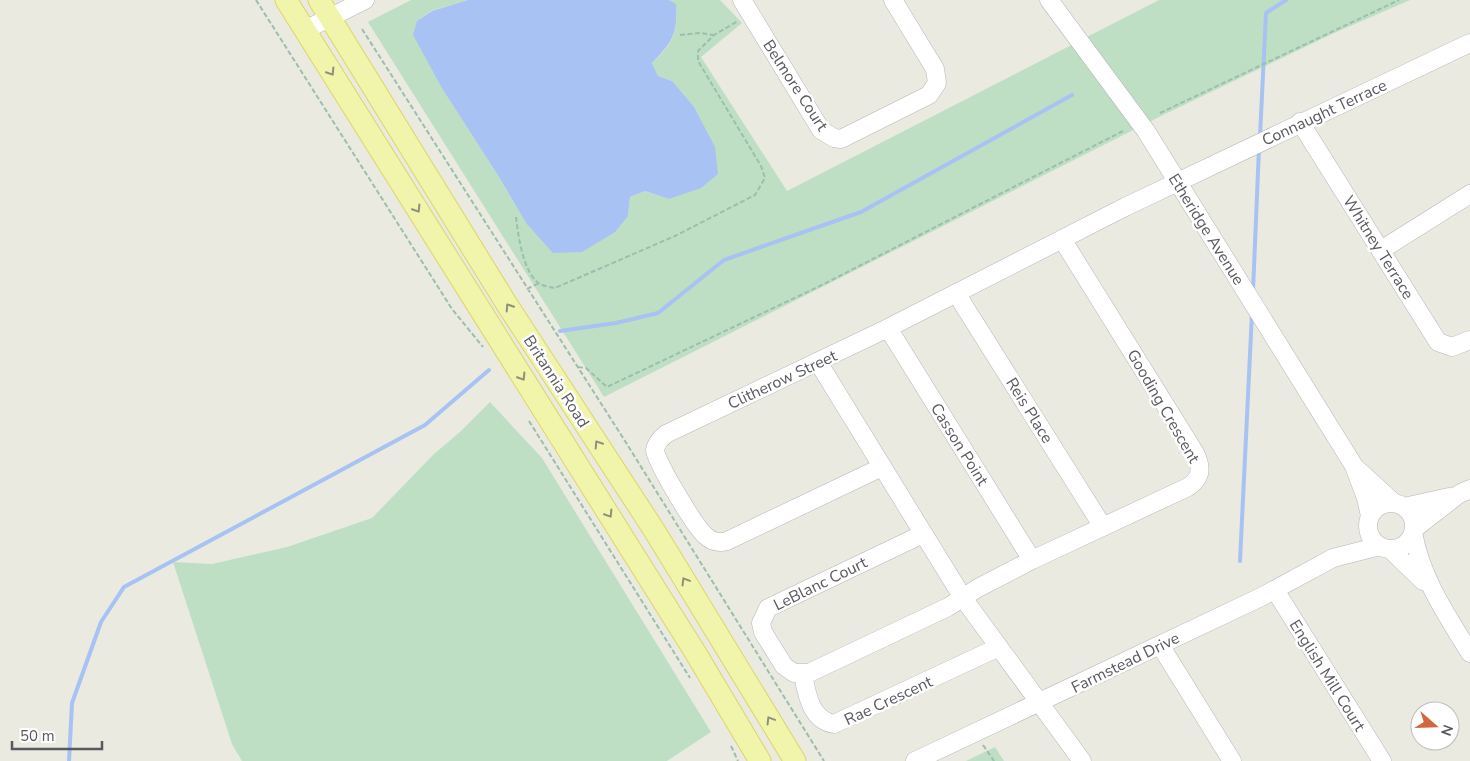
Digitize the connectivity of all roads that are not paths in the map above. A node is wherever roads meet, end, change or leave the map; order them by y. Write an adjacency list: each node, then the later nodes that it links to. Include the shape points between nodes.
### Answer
1 (286, 0): 8 (main road, Britannia Road)
2 (319, 0): 7 (main road, Britannia Road)
3 (366, 0): 7 (street)
4 (893, 0): 6 (street, Belmore Court, via 935,69 937,84 928,95 841,139 821,130)
5 (1049, 0): 11 (street, Etheridge Avenue, via 1146,131)
6 (747, 7)
7 (330, 18): 8 (street); 39 (main road, Britannia Road, one-way to 7, via 654,530 506,303)
8 (305, 30): 38 (main road, Britannia Road, one-way to 38)
9 (1470, 43): 10 (street, Connaught Terrace)
10 (1300, 122): 11 (street, Connaught Terrace); 14 (street, Whitney Terrace)
11 (1179, 182): 13 (street, Clitherow Street); 20 (street, Etheridge Avenue)
12 (1470, 194): 14 (street)
13 (1062, 239): 15 (street, Clitherow Street); 24 (street, Gooding Crescent, via 1200,462 1198,478 1188,487)
14 (1381, 250): 17 (street, Whitney Terrace, via 1438,342 1452,347)
15 (956, 293): 16 (street, Clitherow Street); 24 (street, Reis Place)
16 (888, 328): 18 (street, Clitherow Street); 29 (street, Casson Point)
17 (1470, 340)
18 (818, 362): 19 (street); 19 (street, Clitherow Street, via 666,434 656,450 656,458 663,470 702,533 718,542)
19 (882, 466): 26 (street)
20 (1354, 466): 22 (street, Etheridge Avenue); 23 (street, Etheridge Avenue, via 1366,498)
21 (1465, 491): 22 (street); 25 (street)
22 (1399, 505): 23 (street, via 1380,506); 25 (street, via 1412,516)
23 (1369, 520): 27 (street, via 1371,537); 28 (street, Farmstead Drive)
24 (1103, 527): 29 (street, Gooding Crescent)
25 (1413, 530): 27 (street, via 1407,542); 30 (street, via 1417,555)
26 (923, 534): 32 (street); 36 (street, LeBlanc Court, via 768,608 761,623 763,632 784,666)
27 (1385, 547): 28 (street, Farmstead Drive); 30 (street)
28 (1333, 558): 31 (street, Farmstead Drive)
29 (1032, 560): 32 (street, Gooding Crescent)
30 (1430, 588): 35 (street)
31 (1275, 590): 33 (street, Farmstead Drive); 43 (street, English Mill Court)
32 (963, 598): 34 (street); 36 (street, via 828,666)
33 (1160, 645): 37 (street, Farmstead Drive); 42 (street)
34 (999, 648): 36 (street, Rae Crescent, via 834,724 820,719 808,700); 37 (street)
35 (1470, 653)
36 (803, 675)
37 (1040, 703): 40 (street, Farmstead Drive); 41 (street)
38 (760, 761)
39 (795, 761)
40 (916, 761)
41 (1082, 761)
42 (1232, 761)
43 (1382, 761)

